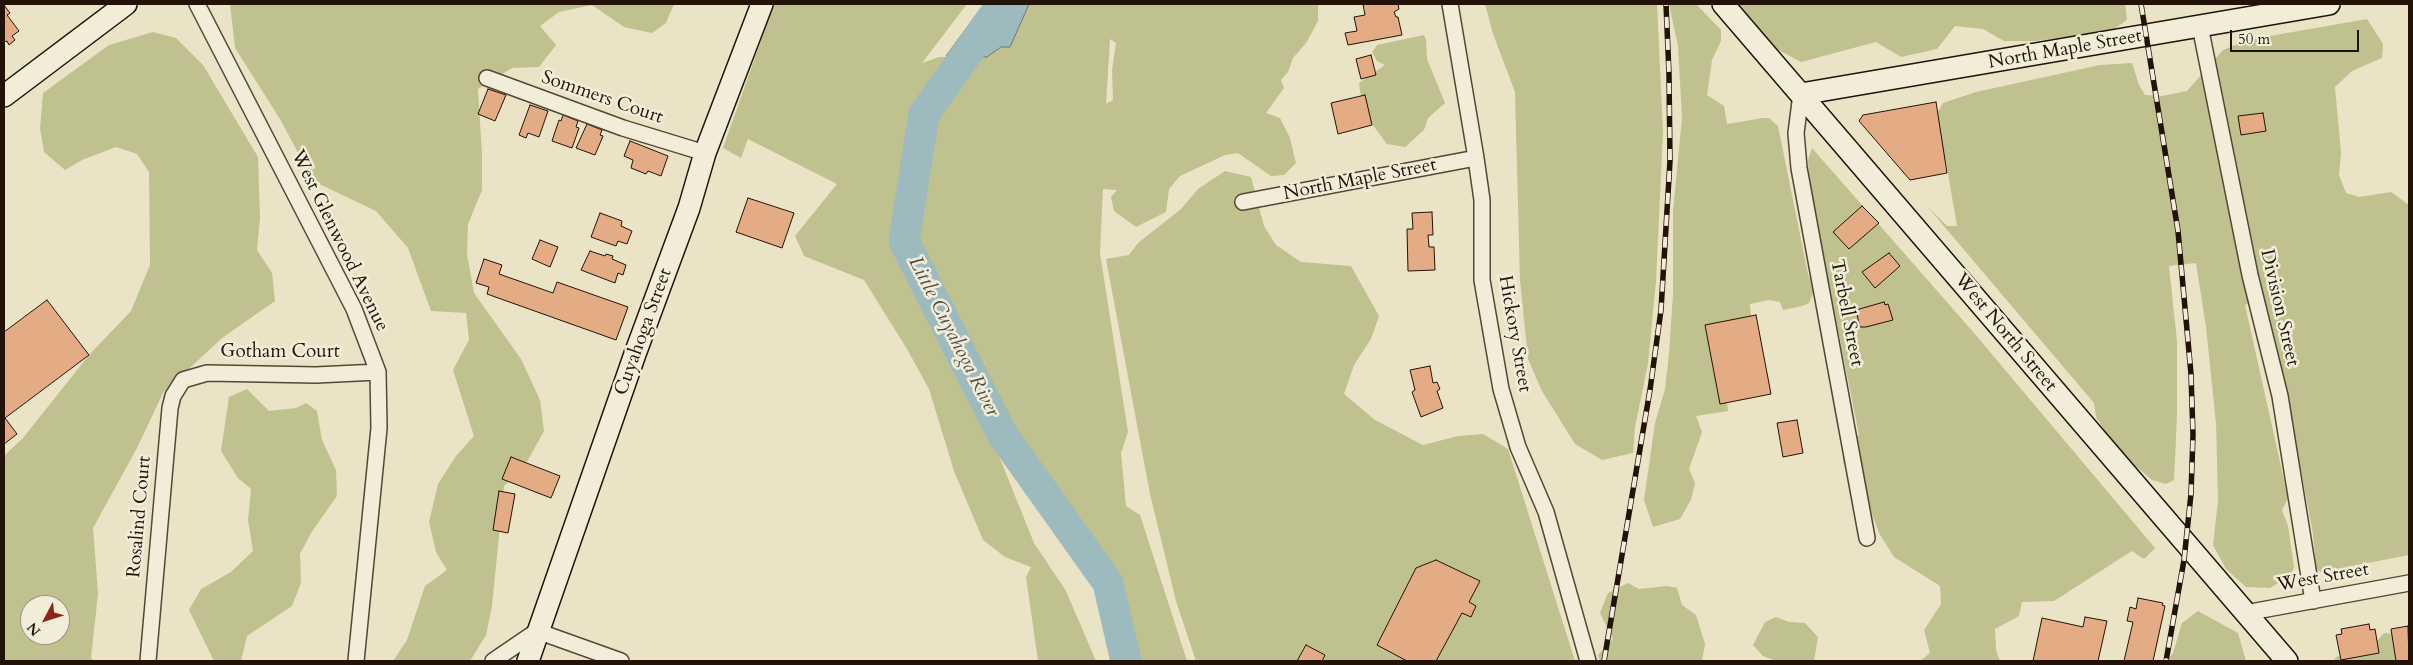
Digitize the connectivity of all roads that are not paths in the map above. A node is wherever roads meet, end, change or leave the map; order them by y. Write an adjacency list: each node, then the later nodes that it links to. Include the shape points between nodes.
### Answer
1 (126, 4): 10 (street)
2 (197, 4): 14 (street, West Glenwood Avenue, via 354,309)
3 (762, 4): 11 (street, Cuyahoga Street)
4 (1450, 4): 12 (street, Hickory Street)
5 (1723, 4): 9 (street, West North Street)
6 (2329, 4): 7 (street, North Maple Street)
7 (2200, 26): 9 (street, North Maple Street); 18 (street, Division Street, via 2250,275 2280,396)
8 (487, 78): 11 (street, Sommers Court, via 623,128)
9 (1801, 94): 16 (street, Tarbell Street, via 1796,133 1799,168); 19 (street, West North Street)
10 (4, 96)
11 (705, 153): 20 (street, Cuyahoga Street, via 689,208)
12 (1476, 158): 13 (street, North Maple Street); 26 (street, Hickory Street, via 1482,200 1482,280 1501,389 1518,448 1546,512)
13 (1243, 202)
14 (378, 372): 15 (street, Gotham Court, via 316,375 207,373); 22 (street, West Glenwood Avenue, via 379,428)
15 (183, 380): 21 (street, Rosalind Court, via 170,408)
16 (1867, 538)
17 (2409, 583): 18 (street, West Street)
18 (2313, 601): 19 (street, West Street)
19 (2245, 613): 27 (street, West North Street)
20 (537, 631): 23 (street); 24 (street, Cuyahoga Street); 25 (street)
21 (148, 661)
22 (356, 661)
23 (493, 661)
24 (528, 661)
25 (621, 661)
26 (1588, 661)
27 (2287, 661)

